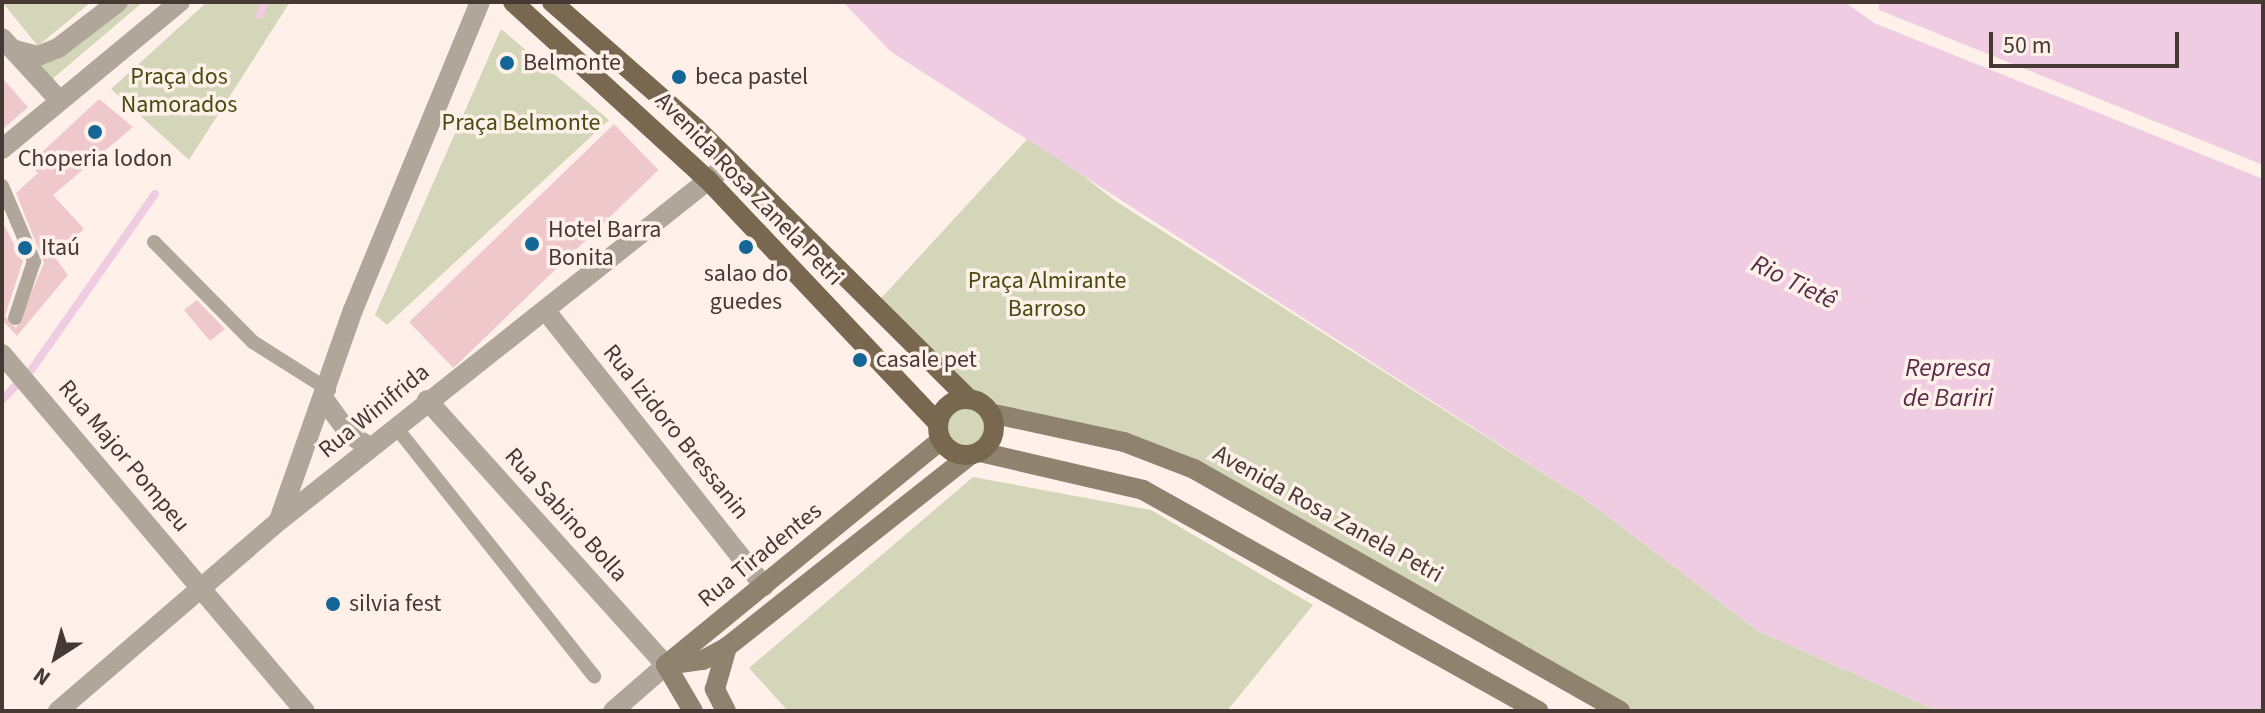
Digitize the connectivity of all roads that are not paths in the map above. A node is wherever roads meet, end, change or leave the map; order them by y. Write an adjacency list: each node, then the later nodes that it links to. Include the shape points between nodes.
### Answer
1 (118, 2): 6 (street, via 58,48 38,56)
2 (180, 2): 7 (street)
3 (480, 2): 16 (street, via 353,310)
4 (513, 2): 10 (main road, Avenida Rosa Zanela Petri)
5 (558, 5): 9 (main road, Avenida Rosa Zanela Petri)
6 (8, 44): 7 (street)
7 (59, 100): 8 (street)
8 (2, 149)
9 (731, 162): 10 (street, Rua Winifrida); 17 (main road, Avenida Rosa Zanela Petri)
10 (708, 180): 13 (street, Rua Winifrida); 21 (main road, Avenida Rosa Zanela Petri)
11 (2, 186): 14 (lane, via 34,261)
12 (154, 242): 16 (lane, via 253,342)
13 (546, 311): 18 (street, Rua Winifrida); 25 (street, Rua Izidoro Bressanin)
14 (15, 318)
15 (2, 354): 26 (street, Rua Major Pompeu)
16 (328, 396): 22 (street, via 350,435); 24 (street)
17 (969, 399): 19 (main road); 21 (main road, via 952,402)
18 (427, 400): 20 (street, Rua Winifrida); 28 (street, Rua Sabino Bolla)
19 (990, 413): 23 (main road, via 992,439); 36 (main road, Avenida Rosa Zanela Petri, via 1124,442 1194,469)
20 (395, 426): 22 (street, Rua Winifrida); 29 (lane)
21 (940, 432): 23 (main road); 25 (main road, Rua Tiradentes)
22 (370, 447): 24 (street, Rua Winifrida)
23 (975, 454): 27 (main road); 35 (main road, via 1143,490)
24 (279, 521): 26 (street, Rua Winifrida)
25 (764, 586): 28 (main road, Rua Tiradentes)
26 (204, 592): 30 (street, Rua Winifrida); 31 (street, Rua Major Pompeu)
27 (727, 647): 28 (main road, via 703,660); 34 (main road, via 715,689)
28 (666, 665): 32 (street, Rua Tiradentes); 33 (main road, Rua Sabino Bolla)
29 (594, 676)
30 (58, 711)
31 (305, 711)
32 (613, 711)
33 (693, 711)
34 (726, 711)
35 (1539, 711)
36 (1620, 711)

